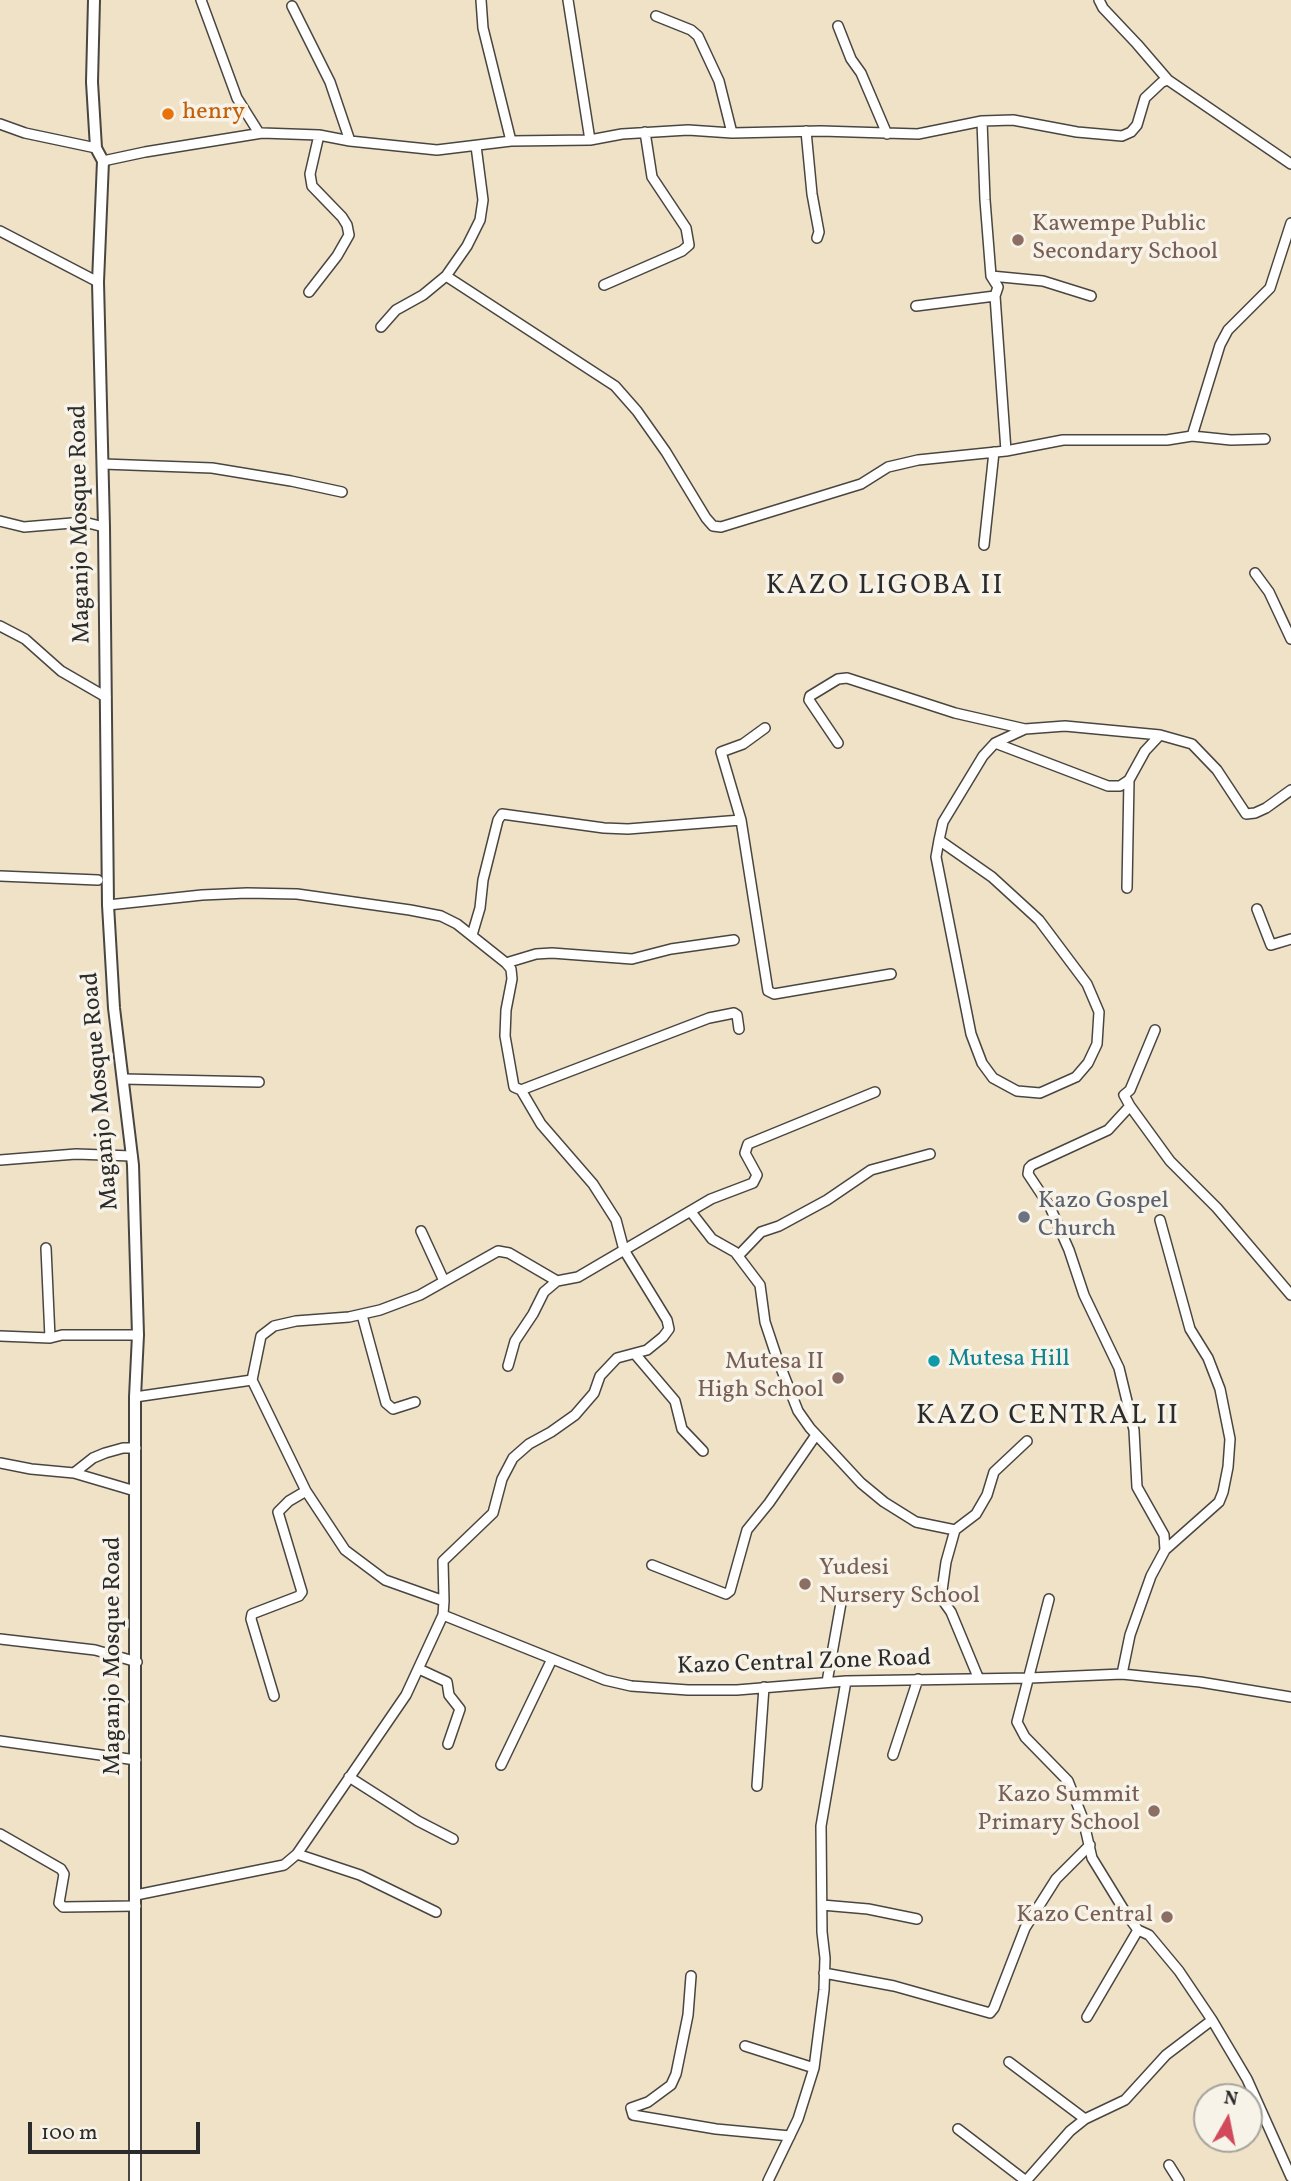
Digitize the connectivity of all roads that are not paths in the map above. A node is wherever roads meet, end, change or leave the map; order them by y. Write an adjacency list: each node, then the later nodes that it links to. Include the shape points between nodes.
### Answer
1 (94, 0): 22 (street, Maganjo Mosque Road)
2 (201, 0): 14 (street, via 237,98)
3 (481, 0): 20 (street, via 483,28)
4 (568, 0): 18 (street)
5 (1099, 0): 9 (street)
6 (292, 6): 19 (street, via 330,82)
7 (656, 16): 15 (street, via 698,36 719,81)
8 (838, 26): 16 (street)
9 (1168, 80): 10 (street, via 1145,98 1137,125 1122,136 1013,120); 24 (street)
10 (982, 121): 16 (street, via 918,134); 29 (street)
11 (0, 124): 22 (street)
12 (806, 131): 15 (street); 16 (street); 27 (street)
13 (645, 132): 15 (street); 18 (street); 31 (street, via 652,177 686,228 689,245)
14 (258, 133): 17 (street); 23 (street)
15 (732, 133)
16 (887, 134)
17 (318, 135): 19 (street); 32 (street, via 312,186 342,217 349,235)
18 (590, 140): 20 (street)
19 (350, 141): 21 (street, via 437,150)
20 (511, 141): 21 (street)
21 (476, 146): 28 (street, via 483,200 480,220)
22 (96, 148): 23 (street, Maganjo Mosque Road)
23 (103, 162): 30 (street, Maganjo Mosque Road)
24 (1291, 164)
25 (1291, 223): 37 (street, via 1270,288 1228,330 1220,345)
26 (0, 231): 30 (street)
27 (817, 238)
28 (446, 276): 36 (street, via 396,310); 40 (street, via 615,386 666,452 713,526 861,484 902,463)
29 (991, 276): 33 (street, via 998,287); 34 (street, via 1043,281)
30 (98, 282): 41 (street, Maganjo Mosque Road)
31 (604, 285)
32 (309, 292)
33 (995, 296): 35 (street); 39 (street)
34 (1091, 296)
35 (916, 306)
36 (381, 327)
37 (1192, 436): 38 (street); 39 (street, via 1063,440)
38 (1265, 439)
39 (1006, 451): 40 (street)
40 (994, 452): 45 (street)
41 (103, 464): 42 (street, via 212,468); 44 (street, Maganjo Mosque Road)
42 (342, 492)
43 (0, 521): 44 (street, via 24,527 84,522)
44 (104, 527): 49 (street, Maganjo Mosque Road)
45 (984, 545)
46 (1255, 573): 48 (street)
47 (0, 626): 49 (street)
48 (1291, 639)
49 (106, 697): 62 (street, Maganjo Mosque Road)
50 (765, 728): 57 (street, via 743,744 721,752)
51 (1025, 729): 52 (street, via 1065,726); 53 (street, via 838,679 809,700); 54 (street)
52 (1160, 735): 55 (street); 56 (street, via 1192,744 1217,770 1247,814 1266,808)
53 (838, 743)
54 (995, 743): 55 (street, via 1108,786); 58 (street, via 955,799)
55 (1129, 780): 61 (street)
56 (1291, 790)
57 (741, 820): 64 (street, via 628,829 502,814); 68 (street, via 768,992)
58 (939, 840): 58 (street, via 936,857 971,1034 982,1063 993,1078 1017,1091 1040,1093 1076,1077 1097,1044 1099,1012 1087,984 1039,920 992,877)
59 (0, 876): 60 (street)
60 (98, 880)
61 (1127, 888)
62 (108, 905): 64 (street, via 201,894 297,894 441,916); 71 (street, Maganjo Mosque Road)
63 (1257, 909): 65 (street, via 1271,945)
64 (471, 935): 67 (street)
65 (1291, 939)
66 (734, 940): 67 (street, via 632,959 552,953)
67 (506, 963): 73 (street, via 512,979 505,1036 514,1087)
68 (891, 974)
69 (740, 1029): 73 (street, via 737,1014 709,1018)
70 (1155, 1030): 75 (street, via 1124,1095)
71 (123, 1079): 72 (street); 77 (street, Maganjo Mosque Road)
72 (259, 1082)
73 (522, 1090): 83 (street, via 541,1124 593,1184 616,1220)
74 (875, 1092): 79 (street, via 748,1144 745,1153 756,1180)
75 (1130, 1106): 87 (street, via 1170,1161); 106 (street, via 1108,1130 1032,1165 1028,1174 1051,1207 1084,1295 1119,1368 1134,1430 1137,1487 1164,1535)
76 (930, 1154): 84 (street, via 870,1170 827,1200 761,1232)
77 (132, 1156): 78 (street, via 76,1154); 89 (street, Maganjo Mosque Road)
78 (0, 1160)
79 (691, 1212): 83 (street); 84 (street, via 712,1239)
80 (1160, 1220): 106 (street, via 1190,1329 1220,1389 1230,1439 1219,1502)
81 (421, 1231): 85 (street)
82 (46, 1248): 91 (street)
83 (624, 1250): 86 (street, via 578,1277); 92 (street, via 667,1320 668,1329 647,1350)
84 (738, 1256): 97 (street, via 760,1285 765,1322 777,1358 798,1411)
85 (444, 1281): 86 (street, via 503,1250); 88 (street, via 420,1295)
86 (557, 1281): 93 (street, via 544,1292 515,1341)
87 (1291, 1295)
88 (362, 1315): 94 (street, via 274,1326 261,1336); 96 (street, via 386,1404 394,1409)
89 (138, 1335): 91 (street); 95 (street, Maganjo Mosque Road)
90 (0, 1336): 91 (street)
91 (50, 1338)
92 (635, 1354): 100 (street, via 675,1402 682,1429); 109 (street, via 617,1358 575,1415 513,1458 493,1513 443,1562)
93 (508, 1366)
94 (252, 1380): 95 (street); 104 (street)
95 (135, 1397): 99 (street, Maganjo Mosque Road)
96 (415, 1402)
97 (816, 1435): 105 (street, via 884,1502 916,1522); 107 (street, via 747,1530 730,1591 726,1594)
98 (1027, 1441): 105 (street, via 994,1472 976,1514)
99 (136, 1448): 102 (street, via 105,1453); 103 (street, Maganjo Mosque Road)
100 (703, 1451)
101 (0, 1463): 102 (street)
102 (74, 1473): 103 (street)
103 (135, 1491): 114 (street, Maganjo Mosque Road)
104 (306, 1492): 109 (street, via 345,1550 385,1580); 123 (street, via 278,1512 302,1592 252,1614 251,1619)
105 (955, 1530): 117 (street, via 941,1598)
106 (1165, 1550): 116 (street, via 1130,1635)
107 (652, 1565)
108 (1049, 1599): 118 (street)
109 (444, 1601): 111 (street)
110 (841, 1603): 121 (street)
111 (443, 1615): 113 (street, Kazo Central Zone Road); 115 (street)
112 (0, 1639): 114 (street, via 95,1650)
113 (552, 1659): 122 (street, Kazo Central Zone Road, via 605,1681 631,1686 688,1690); 129 (street)
114 (137, 1662): 128 (street, Maganjo Mosque Road)
115 (419, 1669): 126 (street, via 447,1682 449,1695 460,1709); 130 (street)
116 (1122, 1674): 118 (street, Kazo Central Zone Road); 124 (street, Kazo Central Zone Road)
117 (978, 1677): 118 (street, Kazo Central Zone Road); 119 (street, Kazo Central Zone Road)
118 (1030, 1678): 134 (street, via 1017,1722 1025,1737 1068,1781)
119 (918, 1679): 120 (street, Kazo Central Zone Road); 127 (street)
120 (846, 1681): 121 (street, Kazo Central Zone Road); 137 (street, via 821,1826)
121 (827, 1682): 122 (street, Kazo Central Zone Road)
122 (764, 1686): 131 (street)
123 (274, 1696)
124 (1291, 1697)
125 (0, 1741): 128 (street)
126 (448, 1744)
127 (893, 1755)
128 (136, 1760): 136 (street, Maganjo Mosque Road)
129 (501, 1765)
130 (349, 1777): 133 (street); 135 (street)
131 (757, 1786)
132 (0, 1834): 136 (street, via 61,1869 59,1903 63,1907)
133 (453, 1839)
134 (1090, 1845): 140 (street, via 1092,1858); 141 (street, via 1056,1879 1026,1928 990,2013 894,1986)
135 (297, 1854): 136 (street, via 284,1865); 138 (street, via 360,1875)
136 (136, 1901): 153 (street, Maganjo Mosque Road)
137 (822, 1905): 139 (street); 141 (street)
138 (436, 1912)
139 (917, 1919)
140 (1138, 1930): 143 (street); 144 (street, via 1149,1935 1179,1971)
141 (824, 1973): 147 (street)
142 (691, 1976): 150 (street, via 676,2074 671,2085 631,2112 716,2129)
143 (1087, 2017)
144 (1212, 2020): 148 (street, via 1167,2055 1125,2100); 152 (street, via 1247,2079)
145 (745, 2046): 147 (street)
146 (1009, 2062): 148 (street)
147 (814, 2068): 150 (street)
148 (1084, 2119): 155 (street)
149 (958, 2129): 155 (street)
150 (790, 2136): 154 (street)
151 (1170, 2165): 156 (street)
152 (1291, 2177)
153 (135, 2181)
154 (768, 2181)
155 (1026, 2181)
156 (1179, 2181)

